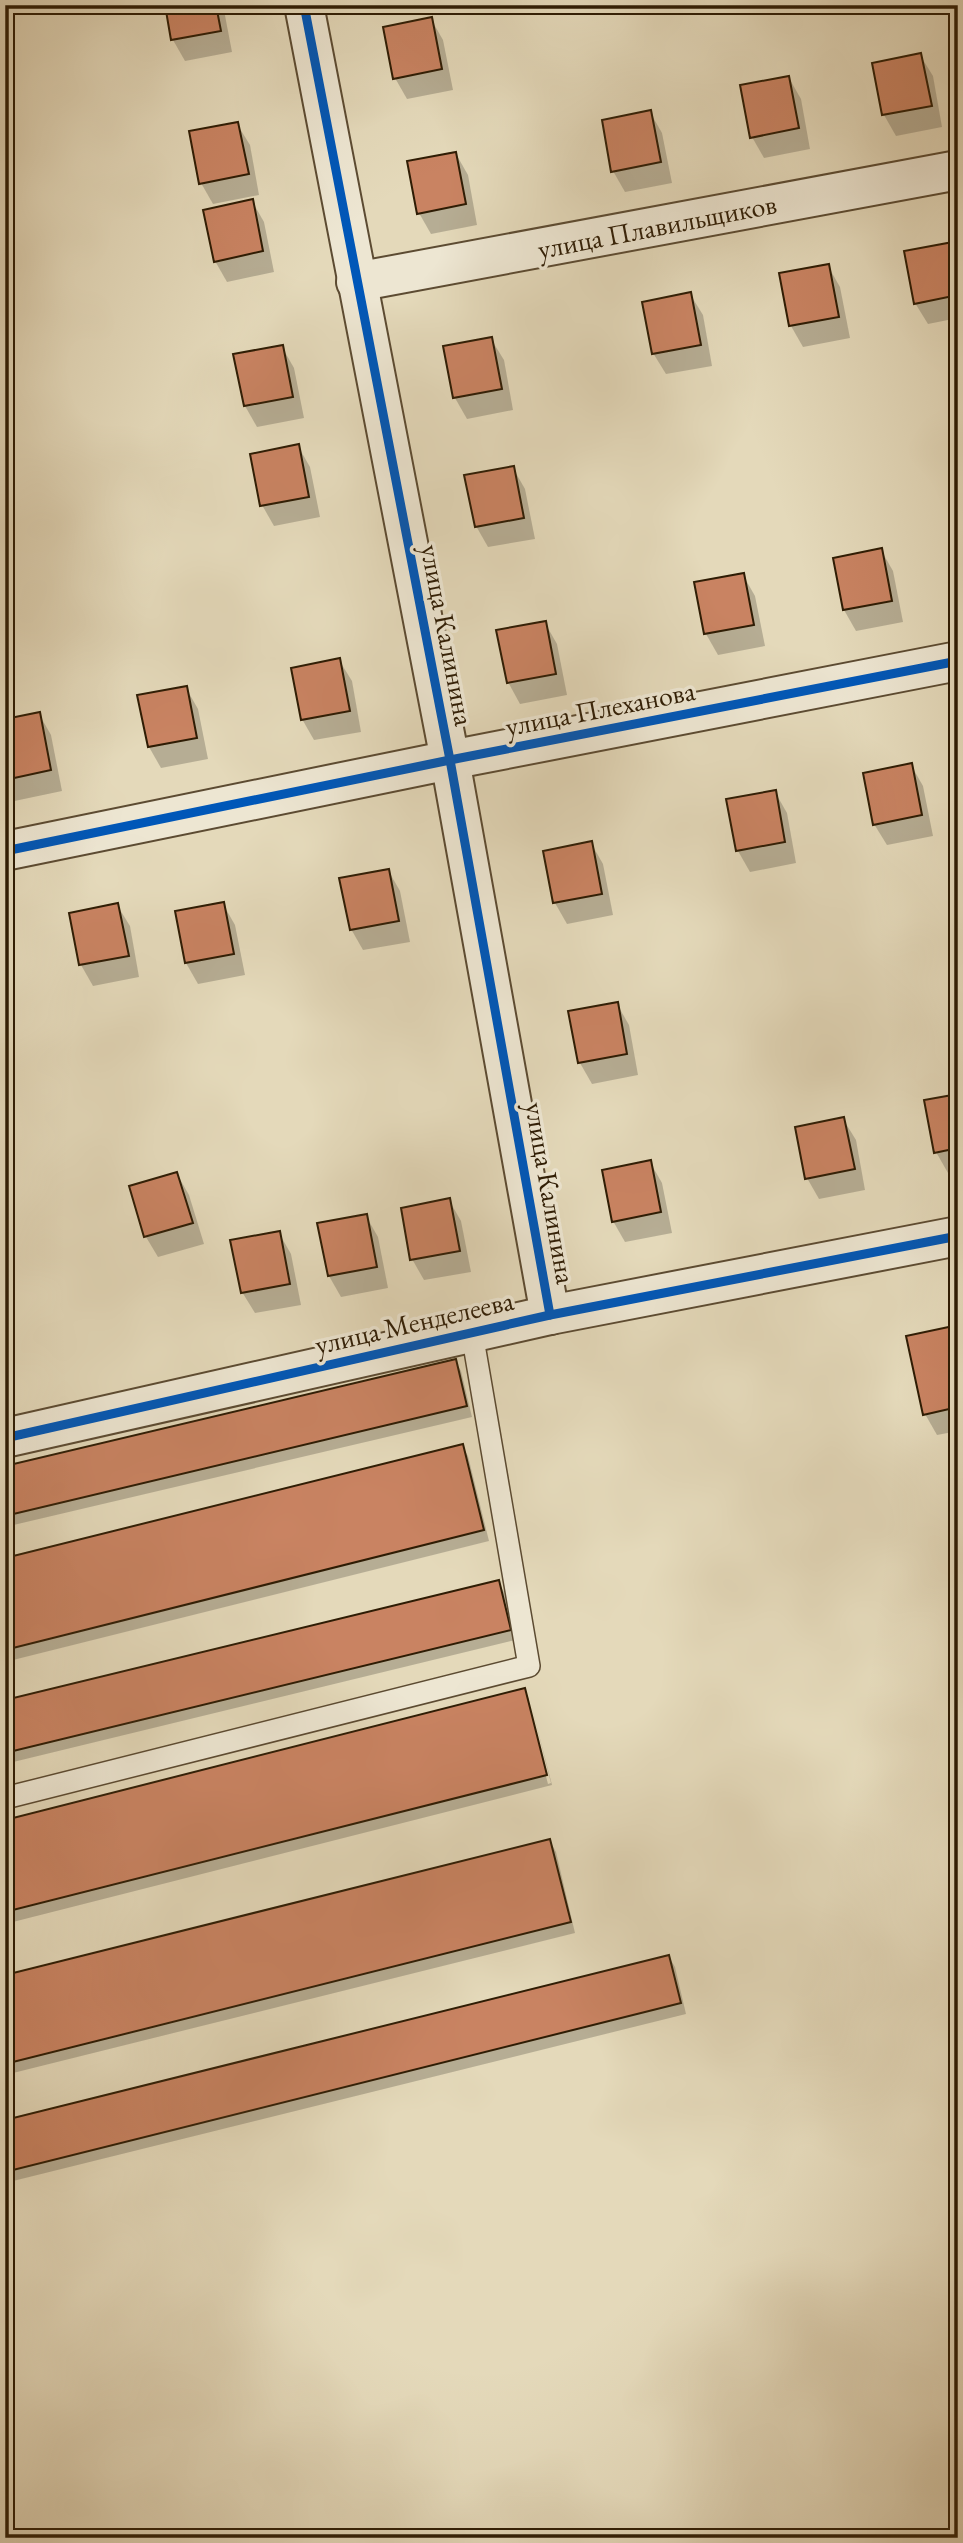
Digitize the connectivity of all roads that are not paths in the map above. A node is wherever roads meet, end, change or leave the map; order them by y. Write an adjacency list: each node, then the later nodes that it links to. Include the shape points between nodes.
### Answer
1 (304, 5): 3 (street, улица Калинина)
2 (958, 170): 3 (street, улица Плавильщиков)
3 (356, 282): 5 (street, улица Калинина)
4 (958, 661): 5 (street, улица Плеханова)
5 (450, 760): 6 (street, улица Плеханова); 8 (street, улица Калинина)
6 (5, 851)
7 (958, 1236): 8 (street, улица Менделеева)
8 (550, 1315): 9 (street, улица Менделеева)
9 (472, 1333): 10 (street, улица Менделеева); 11 (lane, via 529,1666)
10 (5, 1438)
11 (5, 1798)

